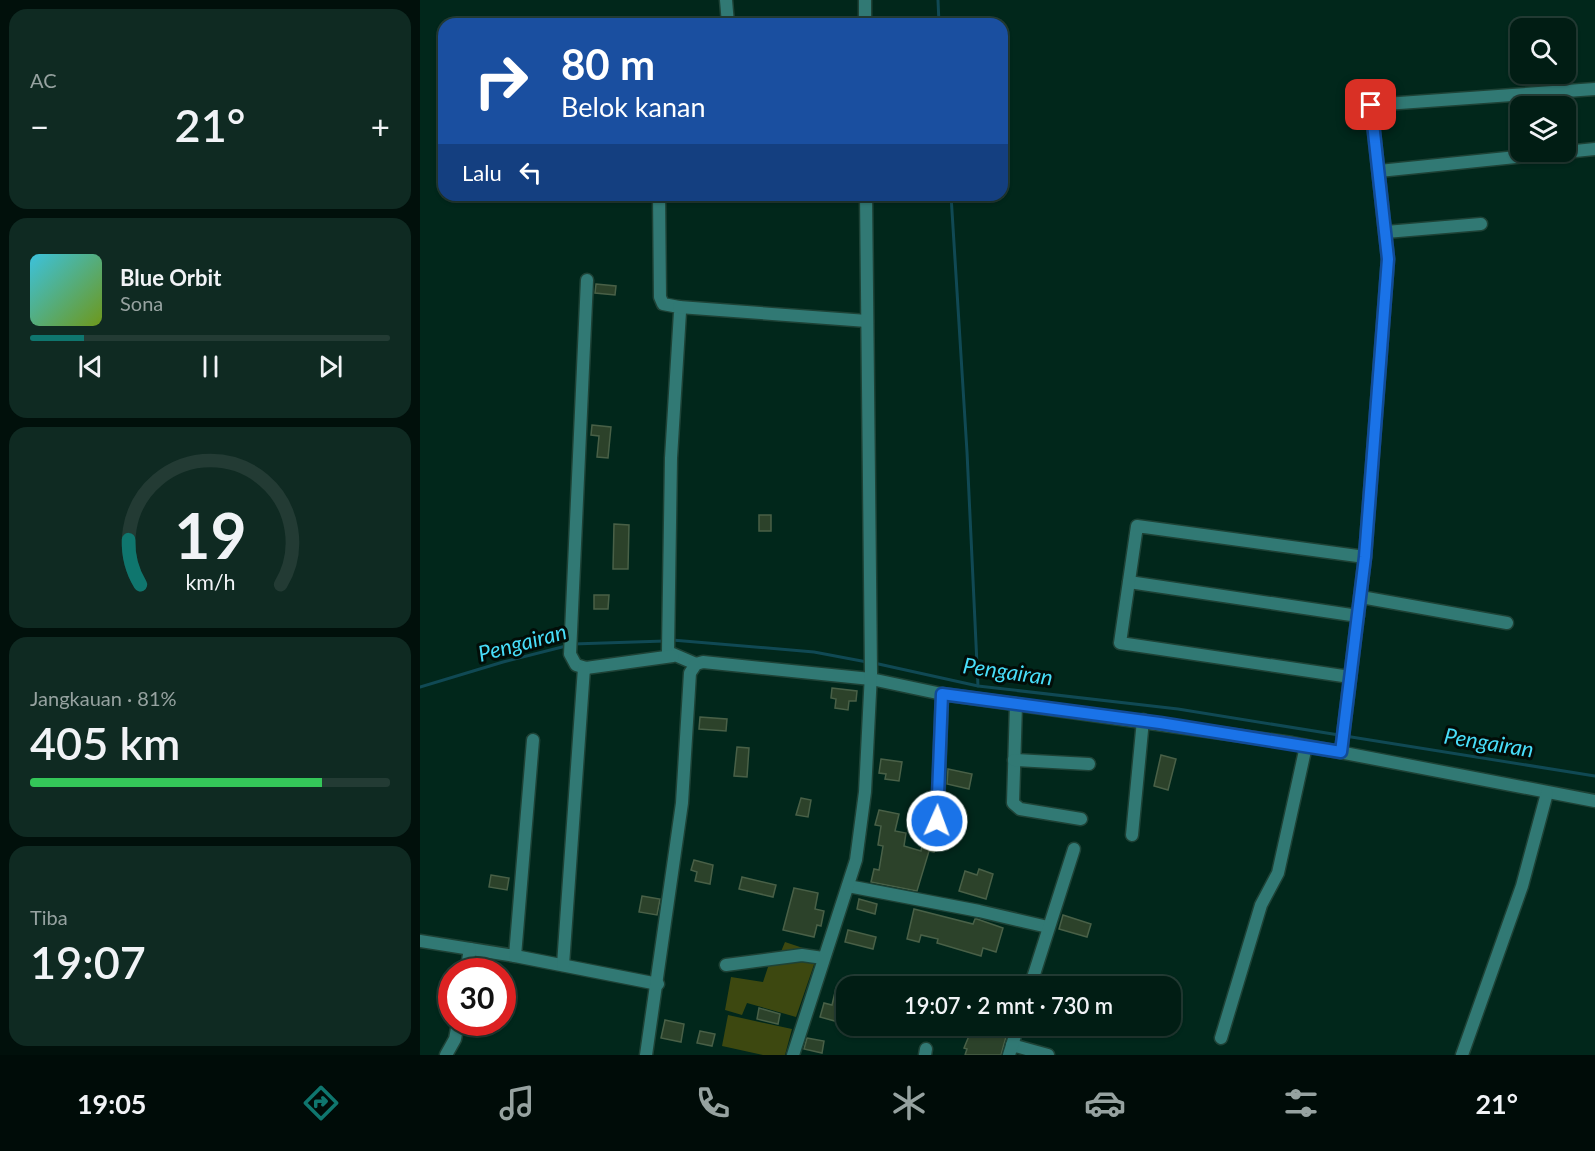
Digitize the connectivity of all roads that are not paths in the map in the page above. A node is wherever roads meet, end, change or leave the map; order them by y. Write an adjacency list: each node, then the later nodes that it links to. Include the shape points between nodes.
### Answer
1 (726, 0): 3 (street)
2 (865, 0): 4 (street)
3 (728, 18)
4 (865, 18)
5 (1595, 89): 7 (street, via 1371,105)
6 (1595, 149): 7 (street)
7 (1379, 171): 11 (street)
8 (659, 201): 13 (street, via 660,297 663,304)
9 (866, 201): 14 (street)
10 (1481, 224): 11 (street)
11 (1386, 232): 15 (street, via 1388,259)
12 (587, 280): 22 (street, via 569,645 573,662)
13 (679, 307): 14 (street); 20 (street, via 671,458)
14 (867, 321): 23 (street)
15 (1365, 557): 16 (street, via 1137,526); 17 (street)
16 (1129, 582): 18 (street); 24 (street, via 1120,643)
17 (1361, 597): 18 (street); 19 (street)
18 (1358, 616): 24 (street)
19 (1507, 623)
20 (669, 645): 21 (street); 22 (street)
21 (696, 664): 23 (street, via 715,662); 49 (street, via 690,673 682,803)
22 (584, 668): 46 (street)
23 (871, 676): 25 (street); 39 (street, via 865,792 856,860)
24 (1350, 677): 30 (street)
25 (942, 694): 26 (street); 36 (street)
26 (1017, 704): 27 (street); 31 (street)
27 (1143, 720): 29 (street); 37 (street)
28 (533, 740): 43 (street)
29 (1306, 746): 30 (street); 51 (street, via 1278,873 1261,905)
30 (1341, 752): 33 (street)
31 (1014, 760): 32 (street); 35 (street, via 1014,806)
32 (1089, 764)
33 (1547, 793): 34 (street); 57 (street, via 1522,886)
34 (1595, 801)
35 (1081, 819)
36 (937, 833)
37 (1132, 835)
38 (1074, 849): 40 (street)
39 (848, 886): 40 (street); 45 (street)
40 (1048, 927): 48 (street)
41 (420, 941): 42 (street)
42 (470, 949): 43 (street); 44 (street)
43 (514, 956): 46 (street)
44 (468, 958)
45 (823, 958): 47 (street, via 792,956); 55 (street)
46 (562, 965): 49 (street)
47 (726, 965)
48 (1033, 976)
49 (658, 984): 54 (street)
50 (456, 1036): 53 (street)
51 (1221, 1038)
52 (1010, 1050): 56 (street)
53 (446, 1055)
54 (646, 1055)
55 (793, 1055)
56 (1048, 1055)
57 (1462, 1055)

